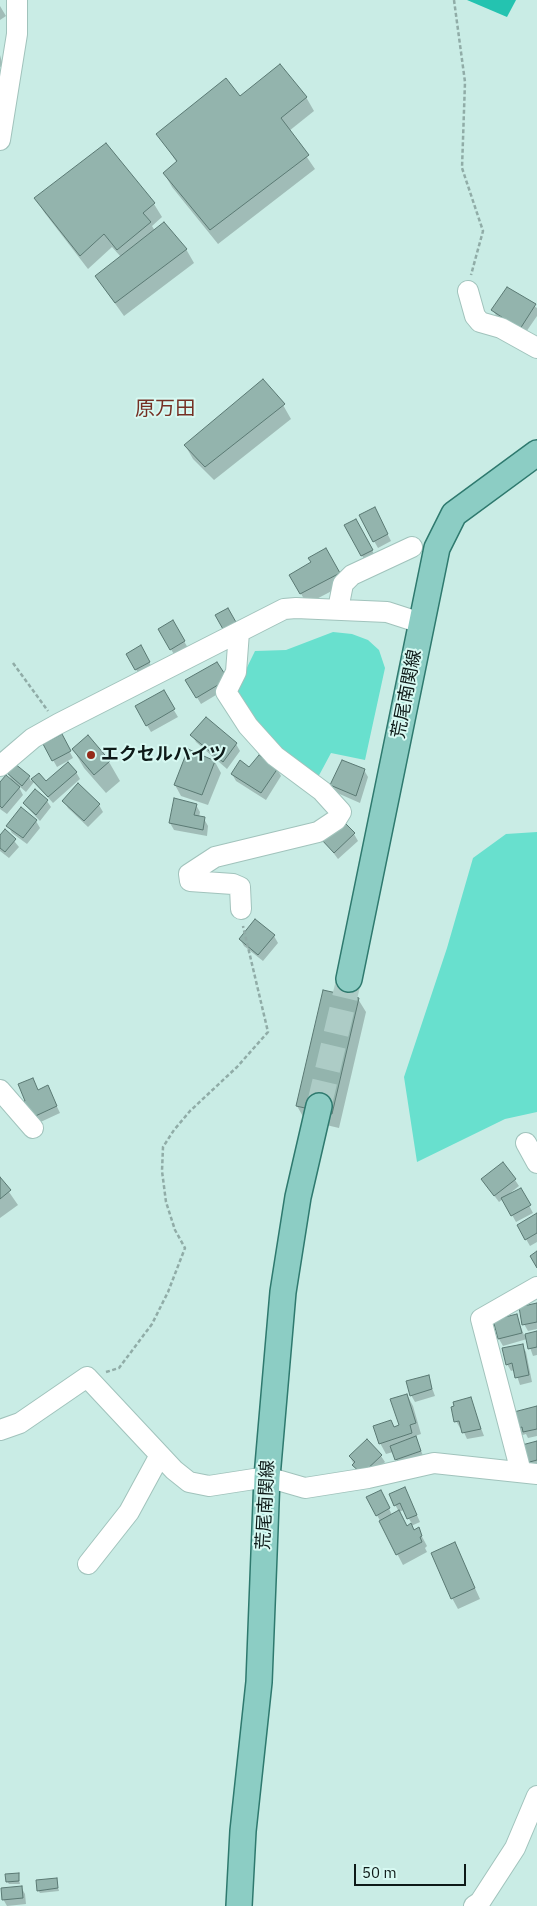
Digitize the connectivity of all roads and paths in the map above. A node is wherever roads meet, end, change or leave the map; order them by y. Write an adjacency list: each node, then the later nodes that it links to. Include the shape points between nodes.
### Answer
1 (17, 0): 3 (street, via 18,34)
2 (454, 0): 4 (path, via 464,82 462,168 483,231)
3 (0, 140)
4 (468, 291): 5 (street, via 480,322 501,328)
5 (537, 348)
6 (537, 453): 9 (main road, 荒尾南関線, via 454,514 437,548)
7 (412, 547): 8 (street, via 352,575 343,584)
8 (338, 609): 9 (street, via 387,612); 10 (street, via 284,610)
9 (421, 623): 15 (main road, 荒尾南関線)
10 (239, 632): 12 (street); 14 (street, via 236,672 226,692 248,726 275,756 322,791 341,812 336,820 318,832 215,858 190,874 190,881 240,887)
11 (13, 663): 12 (path)
12 (58, 724): 13 (street, via 33,738)
13 (0, 766)
14 (241, 909): 22 (path, via 244,936 268,1032 237,1067 190,1111 163,1147 166,1202 185,1248 152,1324 119,1368)
15 (349, 979)
16 (0, 1090): 18 (street)
17 (319, 1106): 26 (main road, 荒尾南関線, via 298,1197 283,1292)
18 (33, 1128)
19 (526, 1143): 20 (street)
20 (537, 1163)
21 (537, 1287): 25 (street, via 481,1319)
22 (87, 1377): 23 (street, via 20,1423); 24 (street)
23 (0, 1430)
24 (160, 1455): 26 (street, via 189,1482 209,1486); 27 (street, via 129,1512)
25 (529, 1473): 26 (street, via 434,1463 304,1488)
26 (267, 1476): 30 (main road, 荒尾南関線, via 259,1682 243,1831)
27 (88, 1564)
28 (537, 1796): 29 (street, via 515,1848)
29 (481, 1905)
30 (239, 1906)

